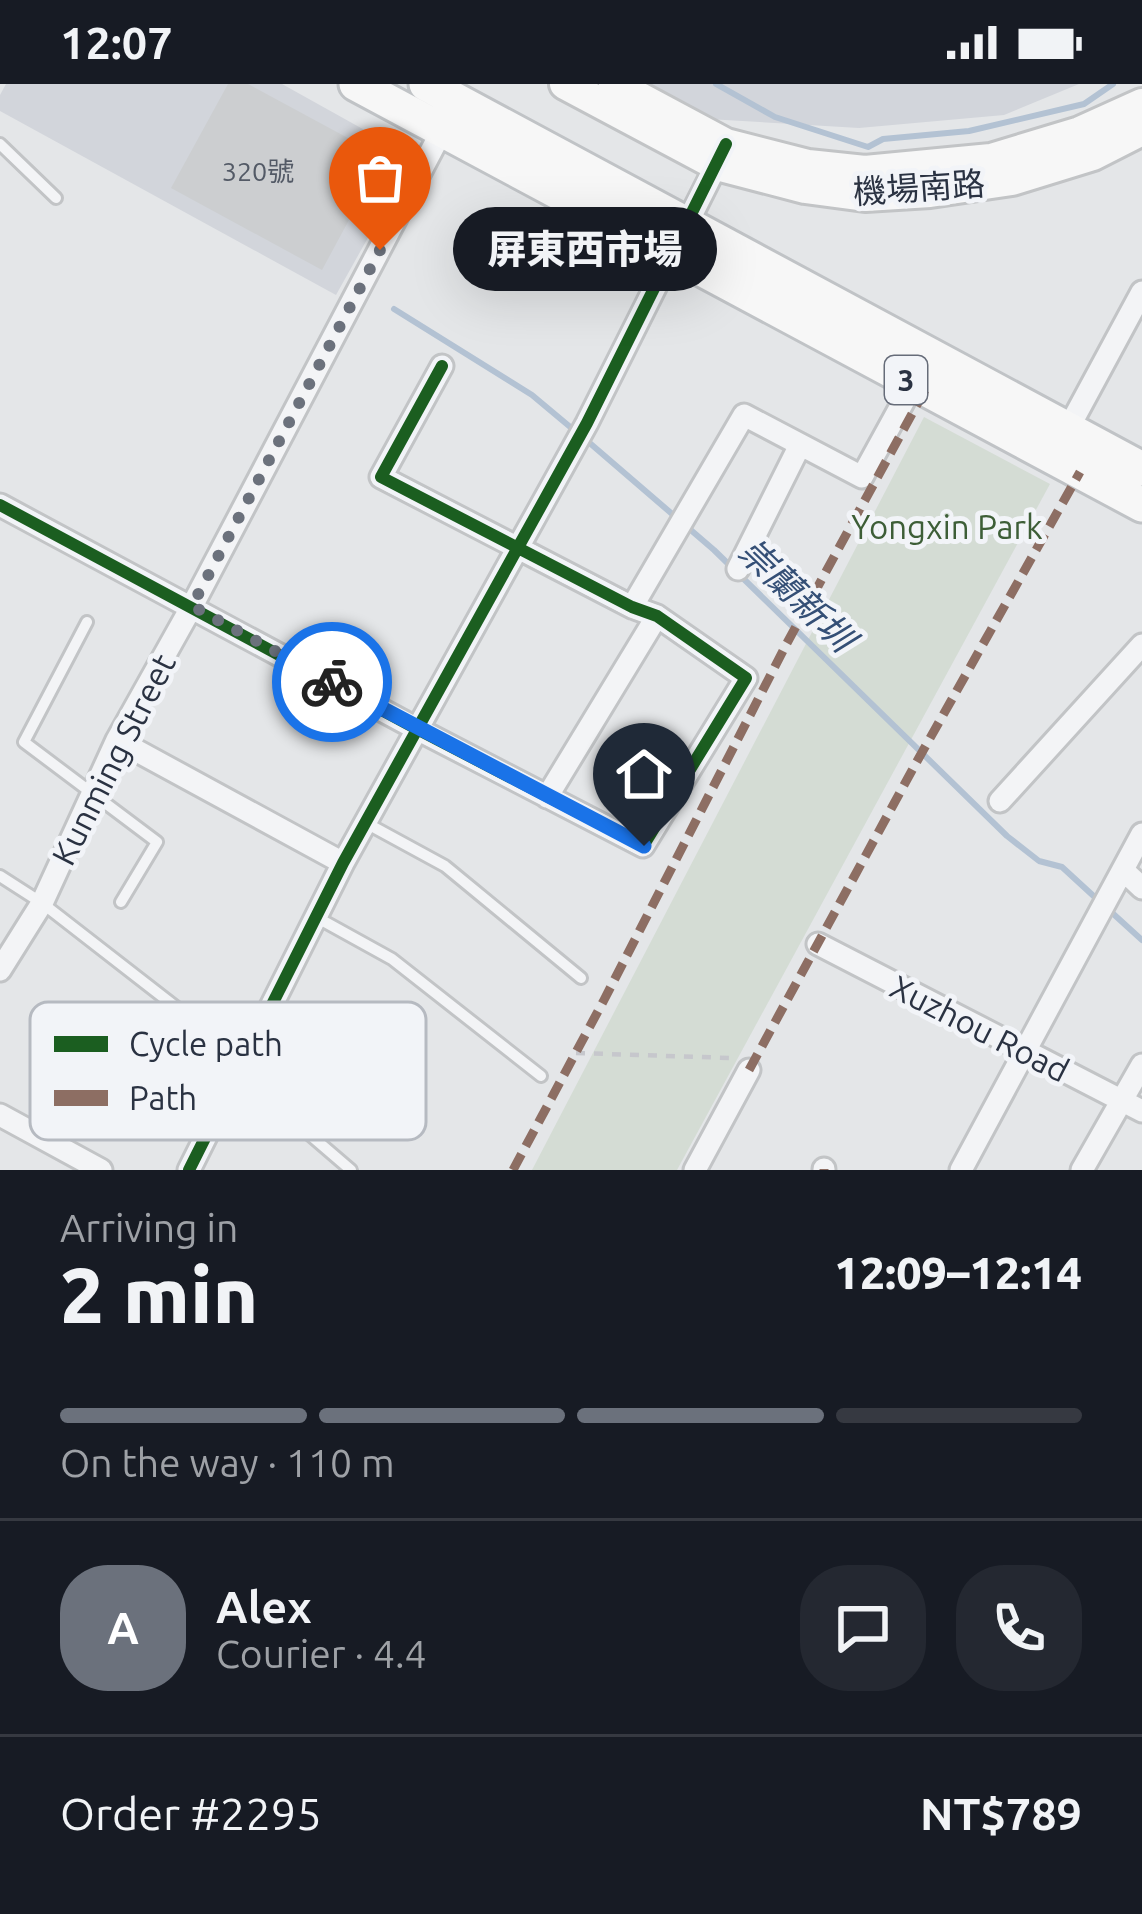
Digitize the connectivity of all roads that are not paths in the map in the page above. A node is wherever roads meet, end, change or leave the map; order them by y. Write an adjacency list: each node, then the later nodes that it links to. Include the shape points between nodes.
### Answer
1 (356, 84): 6 (main road, 3)
2 (426, 84): 6 (main road, 3)
3 (565, 84): 9 (street, 機場南路)
4 (614, 84): 9 (street, 機場南路)
5 (1142, 104): 9 (street, 機場南路, via 992,159 865,171)
6 (450, 116): 11 (main road, 3); 12 (main road, 3); 24 (street, Kunming Street)
7 (1142, 130): 9 (street, 機場南路, via 1012,180 930,193 805,188)
8 (0, 144): 10 (lane)
9 (722, 155): 11 (street)
10 (56, 198)
11 (688, 222): 12 (street); 16 (main road, 3)
12 (672, 253): 15 (main road, 3); 22 (street)
13 (1142, 292): 16 (street)
14 (442, 366): 22 (street, via 381,477)
15 (913, 384): 17 (street, via 862,478); 19 (main road, 3)
16 (1068, 429): 18 (main road, 3); 19 (street)
17 (800, 445): 23 (street); 25 (street, via 744,415)
18 (1129, 462): 19 (street)
19 (1080, 472): 21 (main road, 3)
20 (0, 505): 24 (street)
21 (1142, 505)
22 (518, 548): 25 (street); 29 (street)
23 (738, 569)
24 (192, 606): 29 (street); 30 (street, Kunming Street)
25 (632, 607): 26 (street)
26 (656, 616): 32 (street); 32 (street, via 746,678 644,846)
27 (87, 622): 31 (lane, via 24,742)
28 (1142, 645): 33 (street)
29 (417, 729): 32 (street); 34 (street)
30 (117, 740): 31 (street, Kunming Street); 36 (street)
31 (94, 793): 40 (lane, via 157,842); 41 (street, Kunming Street)
32 (547, 797)
33 (1000, 801)
34 (366, 823): 36 (street); 45 (lane, via 445,866)
35 (1142, 835): 37 (street)
36 (344, 863): 42 (street)
37 (1123, 870): 39 (street); 48 (street)
38 (0, 876): 41 (lane)
39 (1142, 888)
40 (121, 902)
41 (42, 903): 44 (street, Kunming Street); 46 (lane)
42 (316, 917): 47 (street); 51 (lane, via 392,959)
43 (818, 944): 48 (street, Xuzhou Road)
44 (0, 970)
45 (581, 977)
46 (163, 1002)
47 (273, 1002)
48 (1025, 1052): 52 (street, Xuzhou Road); 62 (street)
49 (741, 1064): 61 (street)
50 (1142, 1065): 52 (street)
51 (541, 1076)
52 (1132, 1106): 63 (street)
53 (0, 1115): 54 (street)
54 (30, 1131)
55 (46, 1140): 58 (street)
56 (205, 1140): 59 (street)
57 (319, 1140): 60 (lane)
58 (101, 1170)
59 (190, 1170)
60 (351, 1170)
61 (695, 1170)
62 (962, 1170)
63 (1082, 1170)

